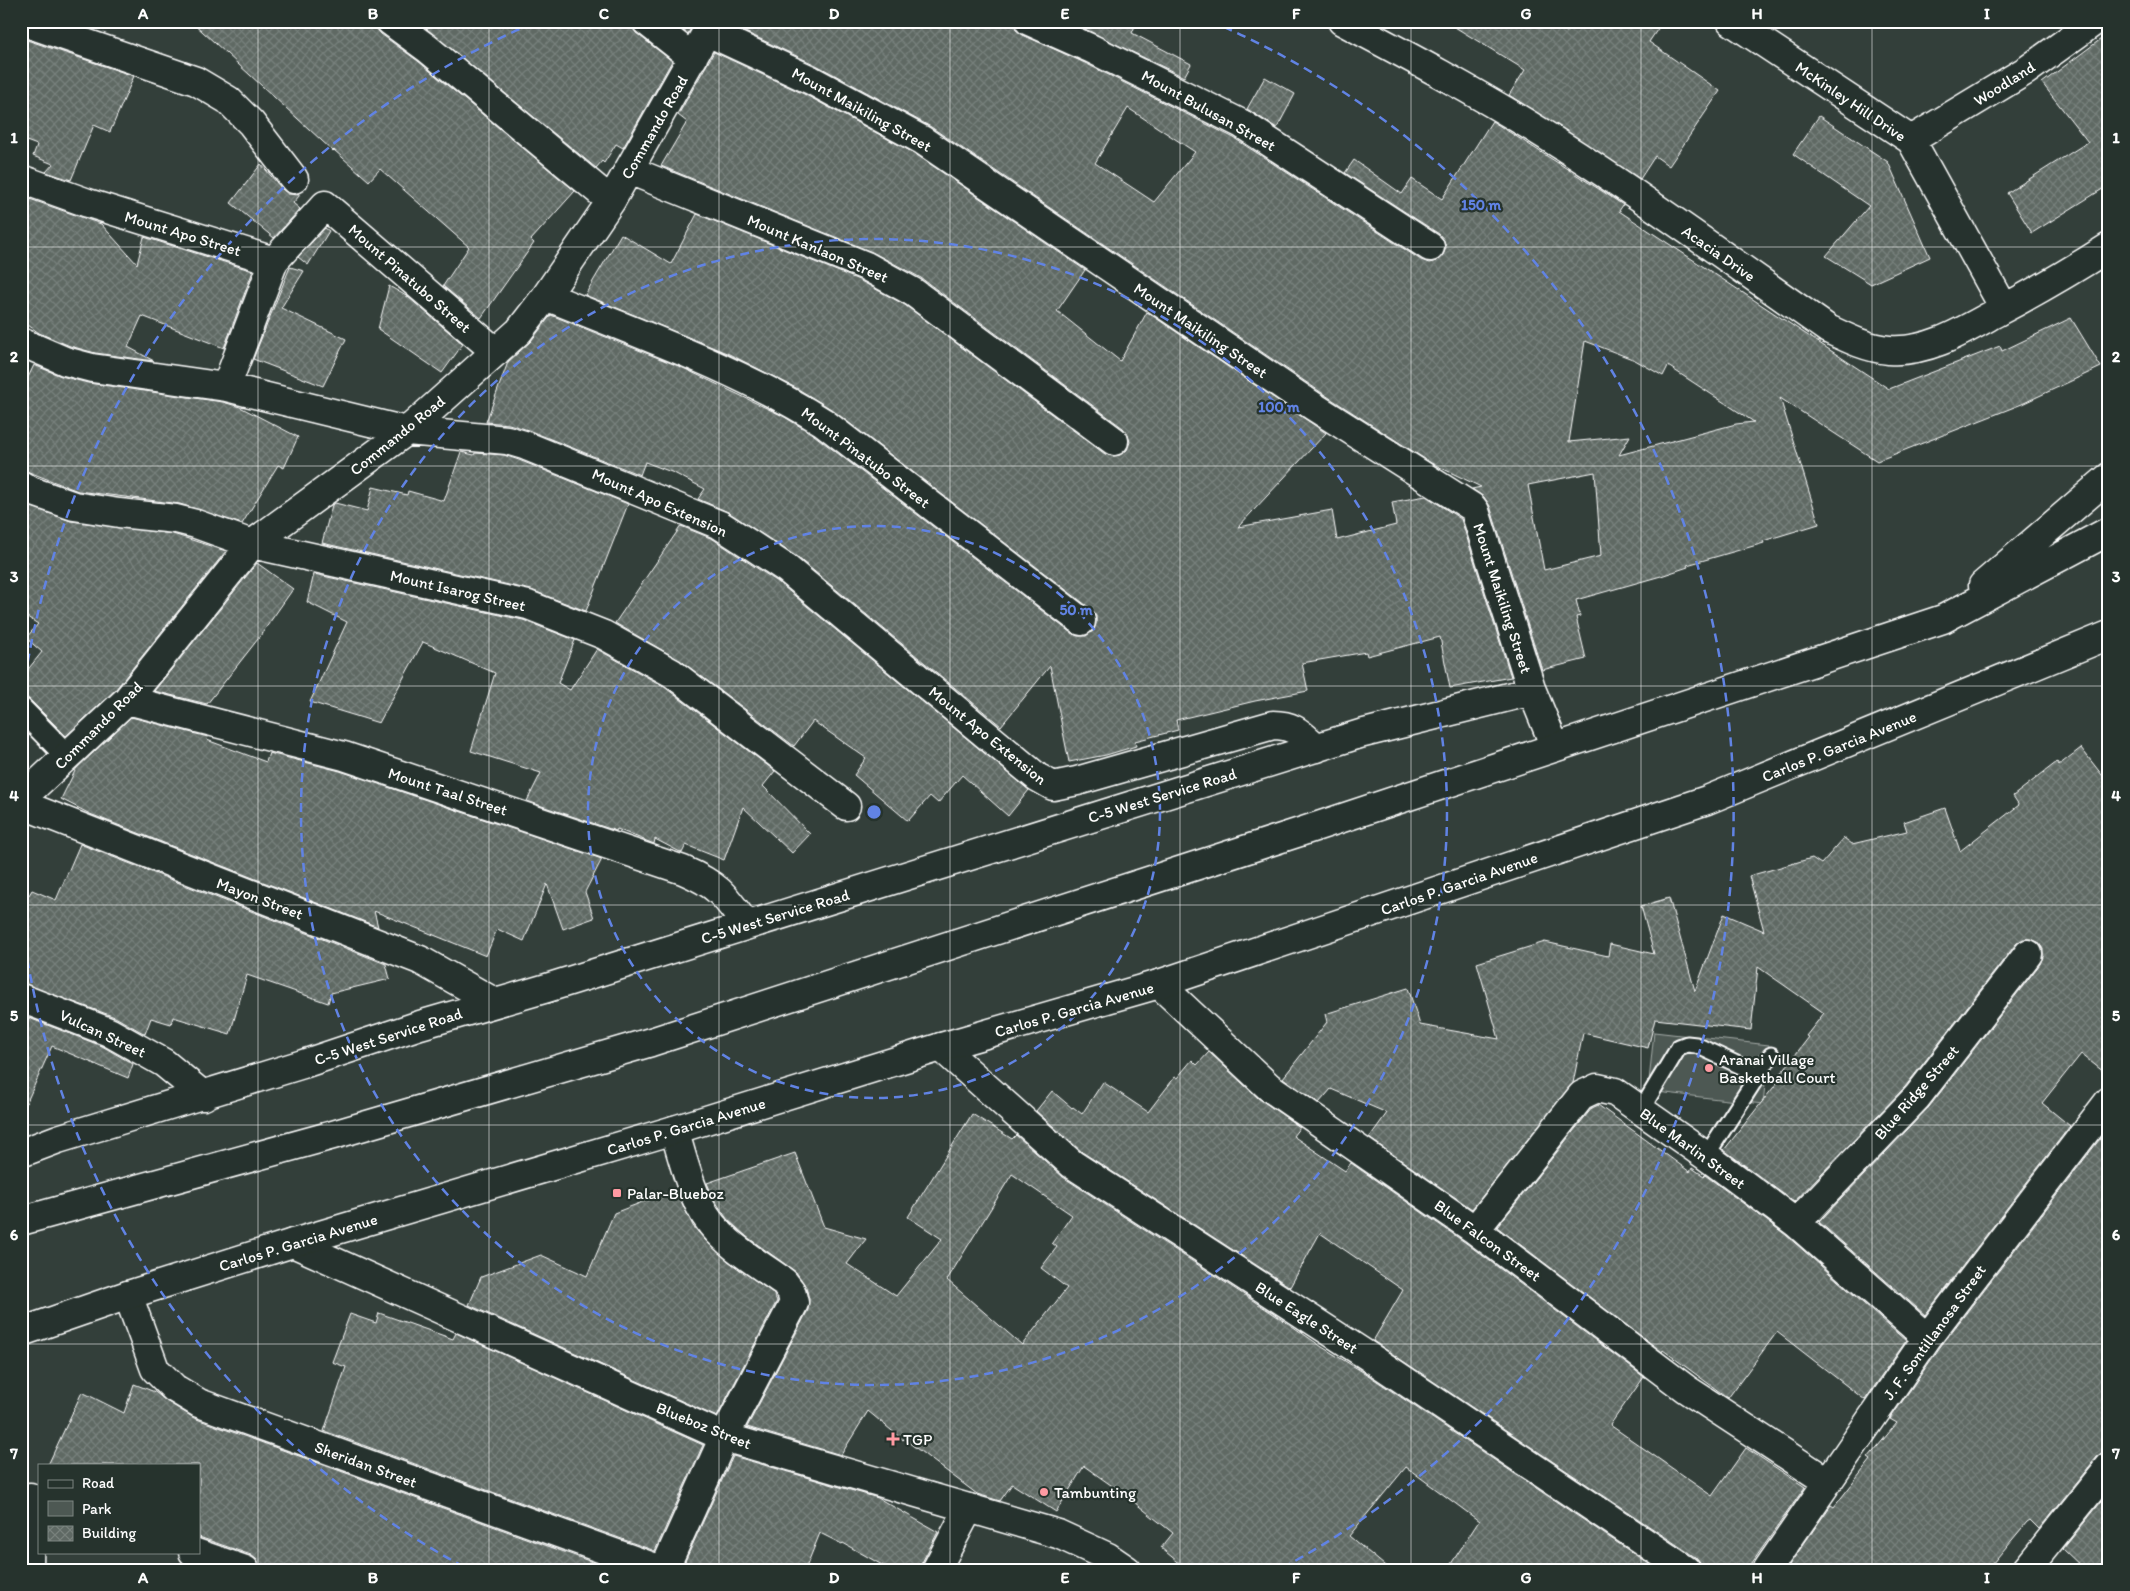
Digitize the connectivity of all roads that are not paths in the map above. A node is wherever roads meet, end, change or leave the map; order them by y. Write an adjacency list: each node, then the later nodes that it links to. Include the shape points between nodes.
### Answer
1 (21, 21): 13 (street, via 196,81 228,100 251,123)
2 (390, 21): 14 (street)
3 (646, 21): 9 (street)
4 (1029, 21): 15 (street, Mount Bulusan Street, via 1092,48 1242,124)
5 (1342, 21): 19 (street, Acacia Drive, via 1537,130 1828,329 1859,344 1889,350 1920,348 1952,336)
6 (1731, 21): 10 (street, McKinley Hill Drive)
7 (2095, 21): 10 (street, Woodland, via 2027,70)
8 (711, 26): 9 (street, Commando Road); 32 (street, Mount Maikiling Street, via 922,140 1313,406 1472,506)
9 (694, 58): 11 (street, Commando Road)
10 (1911, 140): 19 (street, McKinley Hill Drive)
11 (629, 170): 14 (street, Commando Road); 24 (street, Mount Kanlaon Street, via 866,266 913,292)
12 (21, 178): 17 (street, Mount Apo Street, via 88,204)
13 (294, 179)
14 (612, 201): 18 (street, Commando Road)
15 (1430, 247)
16 (2109, 247): 19 (street, Acacia Drive)
17 (274, 261): 21 (street, Mount Pinatubo Street, via 325,205); 22 (street)
18 (546, 296): 21 (street, Commando Road, via 519,331); 30 (street, Mount Pinatubo Street, via 693,356 798,406)
19 (2004, 308)
20 (21, 342): 22 (street, Mount Apo Extension, via 65,361 92,368)
21 (496, 352): 23 (street, Commando Road)
22 (226, 387): 23 (street, Mount Apo Extension)
23 (407, 431): 28 (street, Commando Road); 36 (street, Mount Apo Extension, via 524,444 720,526 787,569 1037,777 1053,786 1273,725 1296,729)
24 (1114, 441)
25 (2109, 477): 29 (street)
26 (21, 486): 28 (street, Mount Isarog Street, via 74,506 176,519)
27 (2109, 530): 29 (street)
28 (252, 544): 33 (street, Commando Road); 40 (street, Mount Isarog Street, via 528,605 604,634 672,673)
29 (1943, 619): 35 (street)
30 (1081, 621)
31 (2109, 636): 43 (street, Carlos P. Garcia Avenue, via 1707,800)
32 (1532, 691): 35 (street, Mount Maikiling Street); 36 (street, C-5 West Service Road)
33 (127, 700): 37 (street, Commando Road); 41 (street, Mount Taal Street, via 344,756 683,870 706,880 724,894)
34 (21, 709): 37 (street)
35 (1555, 746): 55 (street, via 651,1042 333,1135)
36 (1316, 748): 41 (street, C-5 West Service Road)
37 (68, 757): 38 (street, Commando Road)
38 (21, 799)
39 (21, 804): 45 (street, Mayon Street, via 420,960)
40 (846, 806)
41 (746, 925): 45 (street, C-5 West Service Road)
42 (2028, 954): 56 (street, Blue Ridge Street, via 1917,1096)
43 (1159, 984): 46 (street, Carlos P. Garcia Avenue); 57 (street, Blue Falcon Street, via 1269,1087)
44 (21, 998): 49 (street, Vulcan Street, via 116,1036 164,1063)
45 (494, 1002): 49 (street, C-5 West Service Road)
46 (941, 1047): 52 (street, Carlos P. Garcia Avenue); 73 (street, Blue Eagle Street, via 1072,1164 1377,1362)
47 (1771, 1055): 48 (lane)
48 (1758, 1074): 51 (lane, via 1696,1045 1678,1047); 54 (lane)
49 (204, 1096): 53 (street, C-5 West Service Road)
50 (2109, 1101): 61 (street, J. F. Sontillanosa Street)
51 (1642, 1110): 54 (street, Blue Marlin Street); 57 (street, Blue Marlin Street, via 1615,1092 1597,1088 1582,1095)
52 (674, 1130): 58 (street, Carlos P. Garcia Avenue); 62 (street, via 700,1207 711,1224 725,1239 784,1282 794,1303)
53 (21, 1152)
54 (1706, 1156): 56 (street, Blue Marlin Street)
55 (21, 1221)
56 (1796, 1223): 61 (street, Blue Marlin Street)
57 (1475, 1230): 64 (street, Blue Falcon Street, via 1686,1389)
58 (293, 1243): 59 (street, Carlos P. Garcia Avenue); 62 (street, Blueboz Street)
59 (128, 1295): 60 (street, Carlos P. Garcia Avenue); 71 (street, Sheridan Street, via 155,1369 174,1388 199,1403)
60 (21, 1332)
61 (1927, 1338): 64 (street, J. F. Sontillanosa Street)
62 (724, 1437): 66 (street, Blueboz Street); 71 (street)
63 (2109, 1467): 75 (street)
64 (1828, 1482): 74 (street, J. F. Sontillanosa Street)
65 (30, 1496): 69 (street)
66 (969, 1508): 68 (street, Blueboz Street, via 1058,1534); 72 (street)
67 (199, 1554): 70 (street)
68 (1111, 1565)
69 (29, 1570)
70 (245, 1570)
71 (662, 1570)
72 (936, 1570)
73 (1686, 1570)
74 (1768, 1570)
75 (2026, 1570)

